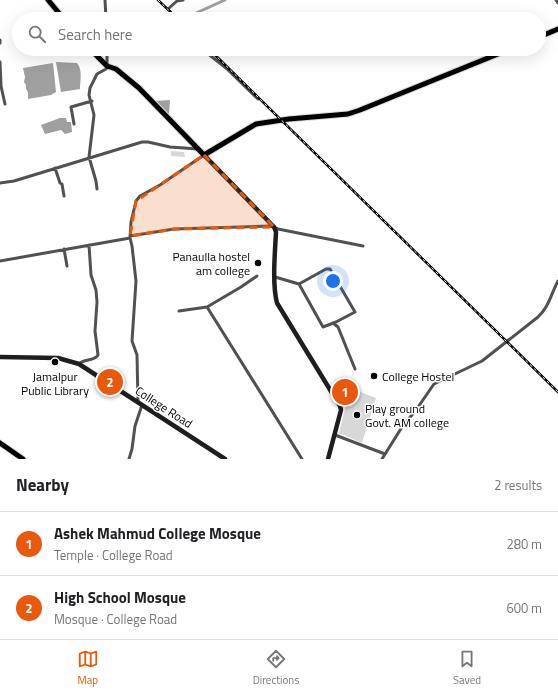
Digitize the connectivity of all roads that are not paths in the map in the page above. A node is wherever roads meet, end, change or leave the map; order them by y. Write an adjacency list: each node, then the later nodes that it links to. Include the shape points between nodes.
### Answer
1 (48, 0): 7 (main road)
2 (106, 0): 8 (street)
3 (183, 0): 6 (street, via 177,1)
4 (556, 0): 5 (street)
5 (558, 3)
6 (168, 9)
7 (58, 12)
8 (106, 12)
9 (558, 29): 10 (main road)
10 (546, 34)
11 (0, 40): 12 (street)
12 (0, 43)
13 (97, 56): 19 (main road)
14 (107, 56): 19 (street)
15 (211, 56): 20 (street)
16 (493, 56): 25 (main road, via 348,114 256,124)
17 (0, 62): 18 (street)
18 (0, 66): 22 (street)
19 (107, 66): 21 (street, via 96,74 90,88 89,95); 24 (main road, via 120,72 140,88)
20 (258, 99)
21 (92, 101): 23 (street, via 71,106); 26 (street, via 94,115)
22 (5, 104)
23 (74, 124)
24 (198, 149): 25 (main road); 26 (street, via 142,142)
25 (204, 155): 31 (main road); 32 (street, via 140,196 132,211)
26 (89, 157): 27 (street); 29 (street)
27 (55, 168): 28 (street); 30 (street)
28 (0, 183)
29 (96, 188)
30 (64, 196)
31 (274, 226): 32 (street, via 174,228); 34 (street, via 278,229); 39 (main road)
32 (130, 237): 33 (street); 50 (street, via 136,281 132,341 137,355)
33 (89, 245): 35 (street); 48 (street, via 91,275 97,302 95,331 98,355 82,360)
34 (363, 246)
35 (64, 249): 36 (street); 37 (street)
36 (0, 261)
37 (67, 266)
38 (257, 276): 42 (street)
39 (275, 277): 41 (street); 51 (main road, via 277,303 340,406)
40 (558, 281): 53 (street, via 545,310 538,317 482,361 434,384)
41 (299, 284): 44 (street, via 330,269 355,312); 45 (street, via 323,327)
42 (207, 307): 43 (street); 57 (street)
43 (179, 311)
44 (339, 321): 45 (street); 46 (street)
45 (333, 323): 46 (street)
46 (338, 327): 49 (street)
47 (0, 357): 48 (main road, College Road, via 58,358)
48 (79, 364): 50 (main road, College Road)
49 (355, 369)
50 (140, 403): 55 (street); 56 (main road, College Road)
51 (335, 435): 53 (street); 58 (main road)
52 (0, 443): 54 (main road)
53 (385, 454): 59 (street)
54 (23, 459)
55 (129, 459)
56 (225, 459)
57 (302, 459)
58 (328, 459)
59 (382, 459)

